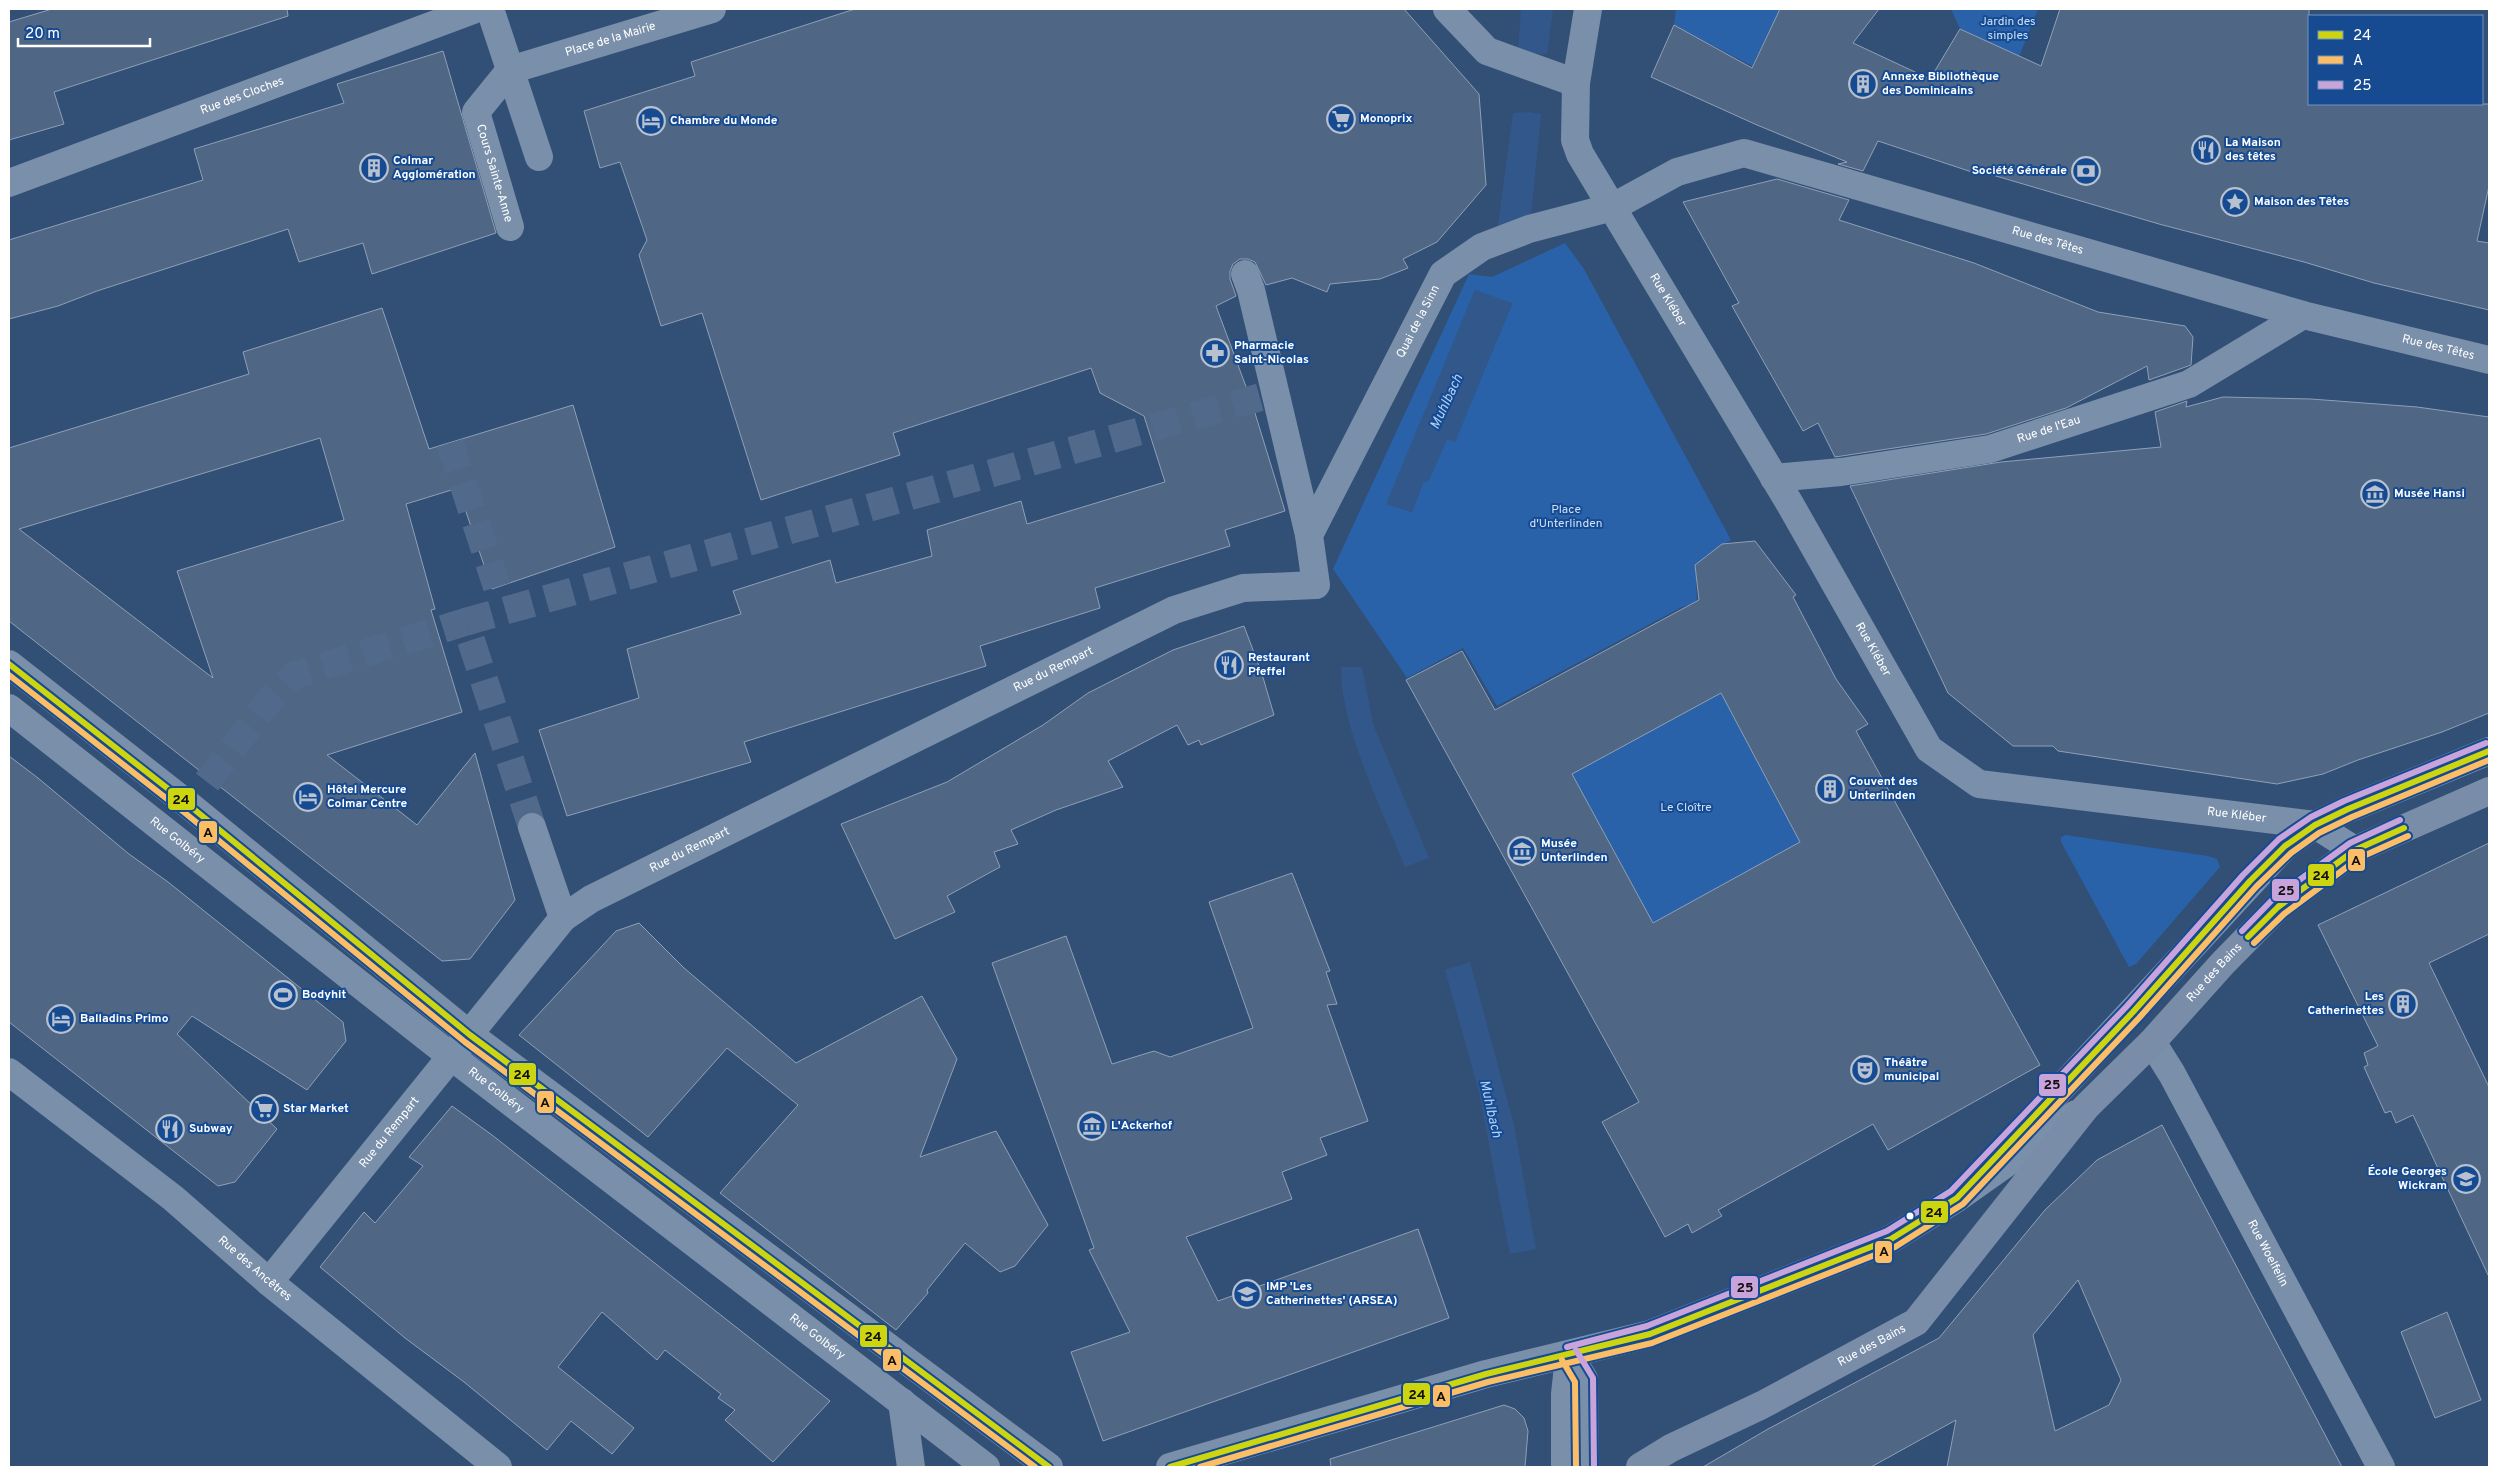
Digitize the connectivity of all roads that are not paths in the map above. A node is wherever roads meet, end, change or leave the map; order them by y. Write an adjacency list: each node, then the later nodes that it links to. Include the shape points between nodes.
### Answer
1 (476, 9): 9 (street, Rue des Cloches)
2 (490, 9): 6 (street)
3 (712, 9): 6 (street, Place de la Mairie)
4 (1447, 9): 7 (street, via 1487,51)
5 (1588, 9): 7 (street, Rue Kléber)
6 (510, 70): 8 (street); 11 (street, Cours Sainte-Anne, via 476,112)
7 (1576, 83): 10 (street, Rue Kléber, via 1575,140 1580,154)
8 (539, 156)
9 (9, 183)
10 (1613, 207): 13 (street, Rue des Têtes, via 1677,172 1744,153); 15 (street, Rue Kléber); 16 (street, Quai de la Sinn, via 1529,229 1482,247 1443,274)
11 (510, 228)
12 (1245, 274): 16 (street)
13 (2303, 315): 14 (street, Rue des Têtes); 15 (street, Rue de l'Eau, via 2189,384 1990,449 1840,472)
14 (2489, 360)
15 (1774, 478): 21 (street, Rue Kléber, via 1929,749 1980,784)
16 (1309, 535): 24 (street, Rue du Rempart, via 1316,585 1243,588 1174,610 591,899)
17 (9, 664): 25 (street, via 190,806)
18 (9, 708): 27 (street, Rue Golbéry)
19 (2489, 751): 21 (street)
20 (2489, 792): 23 (main road)
21 (2315, 825): 23 (street, Rue Kléber); 30 (street, Rue des Bains, via 2285,846 2250,881 2133,1012)
22 (532, 827): 24 (street)
23 (2355, 850): 26 (main road, Rue des Bains, via 2278,907)
24 (563, 918): 25 (street, Rue du Rempart)
25 (470, 1035): 27 (street, Rue du Rempart); 37 (street)
26 (2152, 1042): 29 (main road, Rue des Bains); 42 (street, Rue Woelfelin)
27 (452, 1056): 31 (street, Rue du Rempart); 33 (street, Rue Golbéry)
28 (9, 1072): 31 (street, Rue des Ancêtres, via 172,1198)
29 (2086, 1107): 30 (street, Rue des Bains); 41 (main road, Rue des Bains, via 1916,1322)
30 (1957, 1198): 32 (street, Rue des Bains, via 1891,1239 1650,1334)
31 (269, 1282): 34 (street, Rue des Ancêtres)
32 (1569, 1355): 38 (street, Rue des Bains, via 1486,1374); 39 (street, via 1565,1394); 40 (street, via 1584,1379)
33 (902, 1402): 35 (street); 36 (street, Rue Golbéry)
34 (498, 1467)
35 (911, 1467)
36 (986, 1467)
37 (1049, 1467)
38 (1170, 1467)
39 (1565, 1467)
40 (1585, 1467)
41 (1640, 1467)
42 (2381, 1467)

